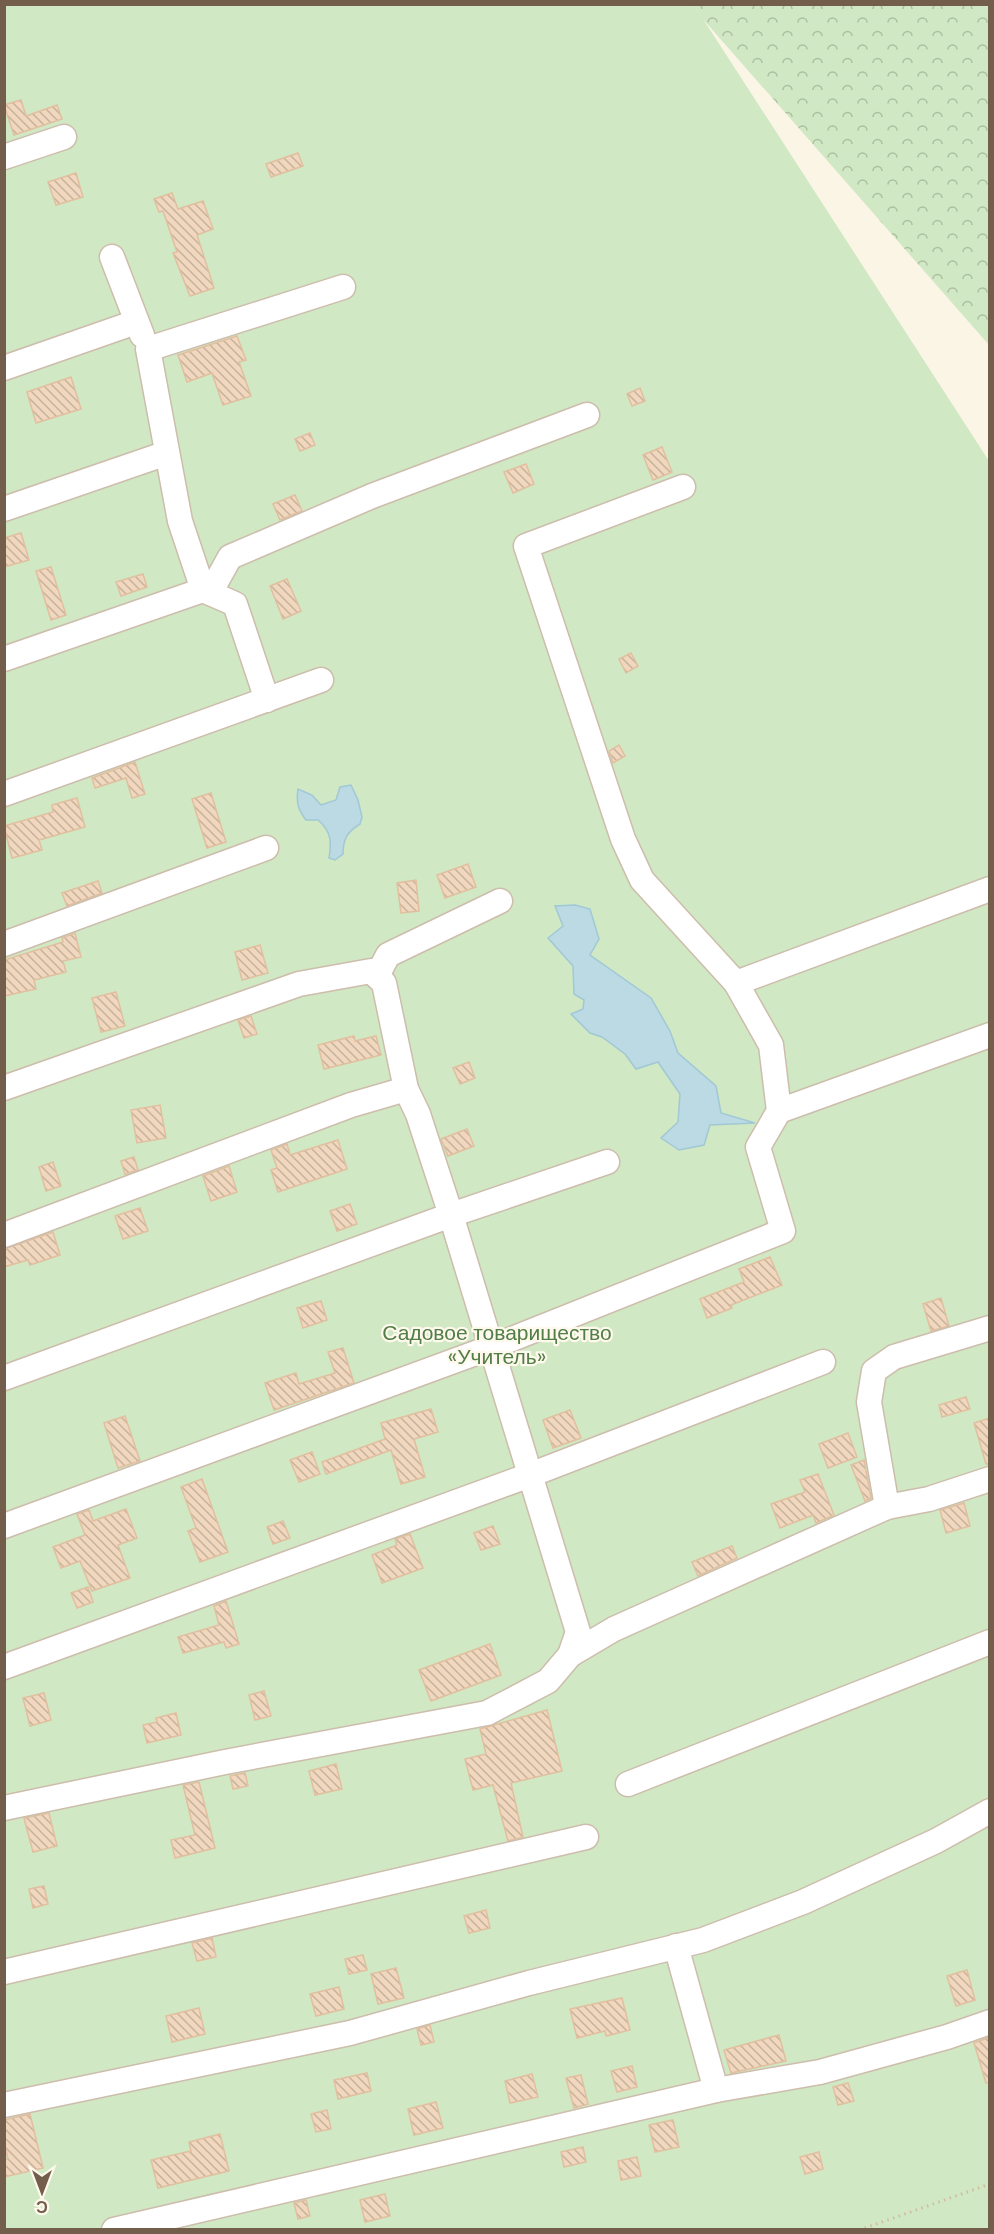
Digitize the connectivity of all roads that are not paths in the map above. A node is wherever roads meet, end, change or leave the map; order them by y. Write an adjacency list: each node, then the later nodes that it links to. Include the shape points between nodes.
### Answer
1 (64, 137): 2 (street)
2 (4, 157)
3 (112, 256): 5 (street)
4 (343, 287): 6 (street)
5 (136, 322): 6 (street); 7 (street)
6 (148, 349): 9 (street)
7 (4, 368)
8 (587, 415): 12 (street, via 372,496 230,557)
9 (167, 453): 11 (street); 12 (street, via 180,521)
10 (683, 487): 22 (street, via 526,546 623,839 642,880)
11 (4, 508)
12 (206, 591): 13 (street); 15 (street, via 235,604)
13 (4, 659)
14 (321, 680): 15 (street)
15 (267, 700): 16 (street)
16 (4, 794)
17 (266, 848): 20 (street)
18 (990, 889): 22 (street)
19 (500, 901): 21 (street, via 388,955)
20 (4, 944)
21 (377, 976): 24 (street, via 371,971 299,984); 25 (street, via 384,983)
22 (736, 983): 26 (street, via 771,1045)
23 (990, 1035): 26 (street)
24 (4, 1088)
25 (406, 1089): 28 (street); 29 (street, via 351,1105)
26 (779, 1111): 31 (street, via 758,1147 783,1231)
27 (607, 1162): 28 (street)
28 (451, 1215): 31 (street); 33 (street)
29 (4, 1235)
30 (990, 1328): 36 (street, via 894,1357 874,1371 869,1402)
31 (492, 1347): 34 (street); 37 (street)
32 (824, 1362): 34 (street)
33 (4, 1378)
34 (530, 1475): 39 (street, via 579,1632); 40 (street)
35 (990, 1479): 36 (street, via 929,1499)
36 (887, 1507): 39 (street, via 614,1629)
37 (4, 1526)
38 (990, 1642): 41 (street)
39 (570, 1655): 42 (street, via 548,1681 487,1713)
40 (4, 1667)
41 (627, 1784)
42 (4, 1808)
43 (990, 1811): 45 (street, via 936,1841 803,1902)
44 (586, 1837): 46 (street)
45 (676, 1947): 48 (street); 49 (street, via 350,2033)
46 (4, 1972)
47 (990, 2022): 48 (street, via 820,2072)
48 (716, 2090): 50 (street)
49 (4, 2104)
50 (114, 2229)

